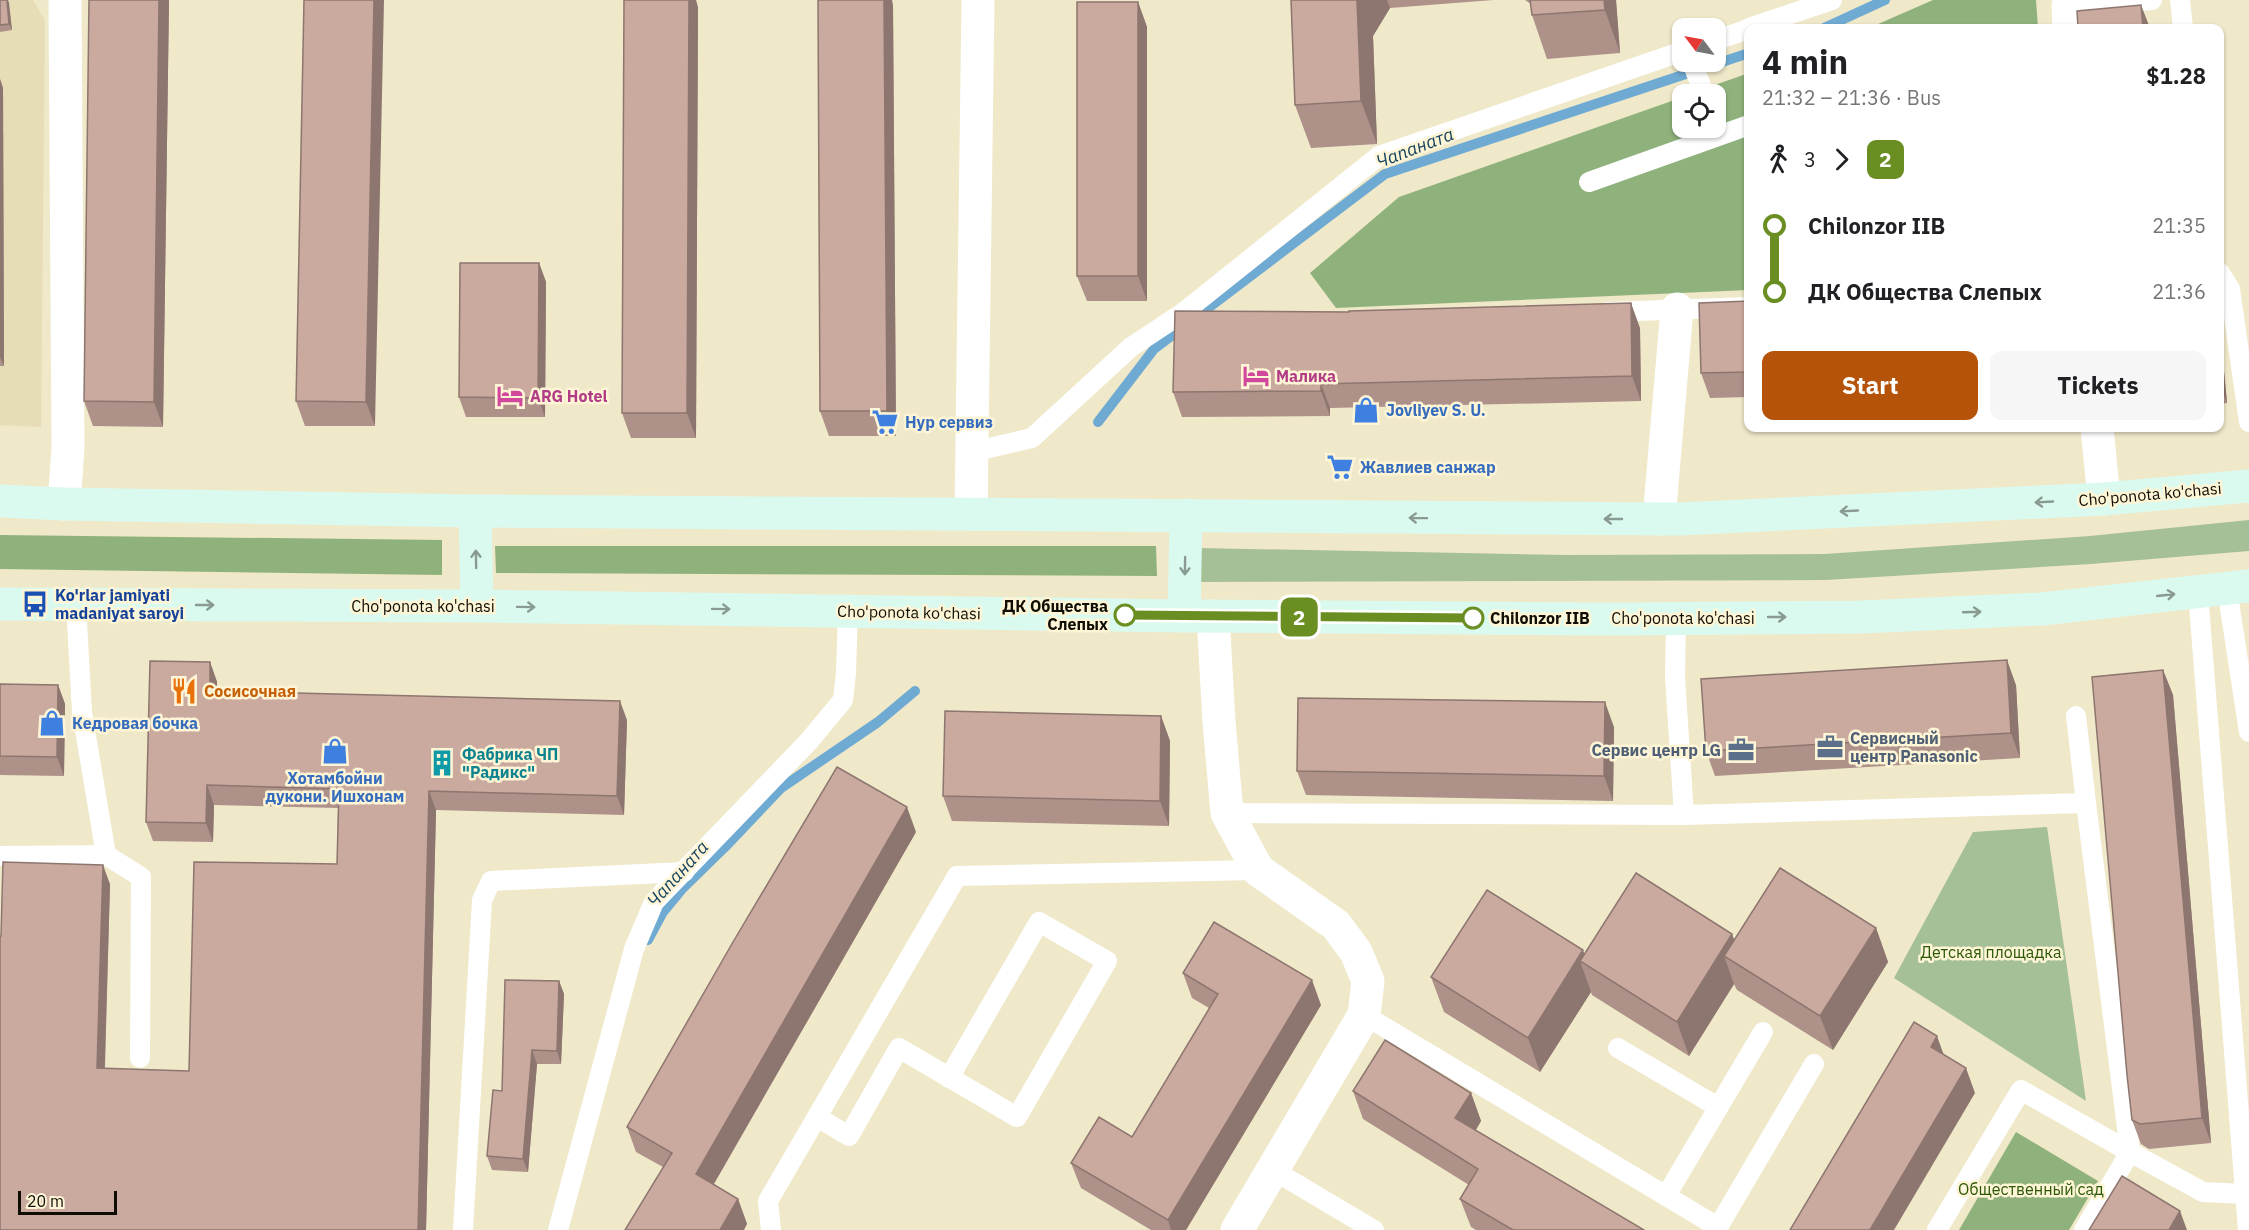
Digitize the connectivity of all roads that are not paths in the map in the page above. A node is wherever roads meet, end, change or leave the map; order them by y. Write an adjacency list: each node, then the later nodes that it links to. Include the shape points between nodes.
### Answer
1 (65, 0): 26 (street, via 68,448)
2 (978, 0): 22 (street)
3 (1832, 0): 7 (lane)
4 (2152, 0): 6 (lane)
5 (2180, 0): 8 (lane)
6 (2069, 12)
7 (1763, 24)
8 (2183, 24)
9 (1744, 31): 10 (lane)
10 (1726, 37)
11 (1672, 55): 22 (lane, via 1379,156 1184,312 1131,347 1032,438)
12 (1744, 126): 13 (lane)
13 (1726, 130)
14 (1702, 138): 15 (lane)
15 (1589, 182)
16 (2224, 279): 20 (lane, via 2230,289)
17 (1744, 307): 18 (lane)
18 (1677, 309): 19 (lane); 30 (street)
19 (1584, 313)
20 (2249, 422)
21 (2097, 432): 24 (street)
22 (972, 452): 28 (street)
23 (2249, 486): 24 (main road, Cho'ponota ko'chasi)
24 (2104, 499): 30 (main road, Cho'ponota ko'chasi, one-way to 30)
25 (0, 501): 26 (main road, Cho'ponota ko'chasi)
26 (64, 504): 27 (main road, Cho'ponota ko'chasi)
27 (475, 511): 28 (main road, Cho'ponota ko'chasi); 34 (main road, one-way to 27)
28 (971, 514): 29 (main road, Cho'ponota ko'chasi)
29 (1186, 515): 30 (main road, Cho'ponota ko'chasi, one-way to 29); 36 (main road, one-way to 36)
30 (1659, 519)
31 (2225, 589): 37 (main road, Cho'ponota ko'chasi, one-way to 31, via 1861,617 2042,609); 39 (lane); 57 (lane)
32 (0, 604): 33 (main road, Cho'ponota ko'chasi)
33 (76, 604): 34 (main road, Cho'ponota ko'chasi, one-way to 34); 43 (lane, via 82,712)
34 (477, 606): 35 (main road, Cho'ponota ko'chasi, one-way to 35)
35 (848, 611): 36 (main road, Cho'ponota ko'chasi); 46 (lane, via 843,700)
36 (1198, 616): 37 (main road, Cho'ponota ko'chasi); 41 (street, via 1219,722)
37 (1676, 618): 42 (lane, via 1675,677)
38 (2076, 716): 40 (lane)
39 (2249, 732)
40 (2086, 803): 42 (lane); 55 (lane)
41 (1227, 813): 42 (lane); 45 (street)
42 (1684, 815)
43 (106, 855): 44 (lane); 50 (lane, via 141,876)
44 (0, 856)
45 (1258, 870): 47 (street, via 1336,925 1356,951 1368,981); 54 (lane, via 957,876)
46 (684, 873): 60 (lane, via 490,881 482,900); 61 (lane, via 654,903 634,949)
47 (1364, 1015): 56 (street); 58 (lane)
48 (1763, 1032): 53 (lane)
49 (1618, 1048): 53 (lane)
50 (140, 1058)
51 (1814, 1064): 58 (lane, via 1718,1227)
52 (949, 1078): 52 (lane, via 1017,1117 1107,961 1039,922); 54 (lane, via 899,1048 849,1136)
53 (1718, 1107): 58 (lane)
54 (817, 1117): 62 (lane, via 768,1201)
55 (2130, 1152): 57 (lane, via 2203,1192); 65 (lane, via 2021,1090); 66 (lane)
56 (1273, 1170): 59 (lane); 63 (street)
57 (2244, 1194): 67 (lane)
58 (1666, 1196)
59 (1348, 1223): 64 (lane)
60 (463, 1230)
61 (558, 1230)
62 (771, 1230)
63 (1237, 1230)
64 (1374, 1230)
65 (1937, 1230)
66 (2084, 1230)
67 (2248, 1230)

